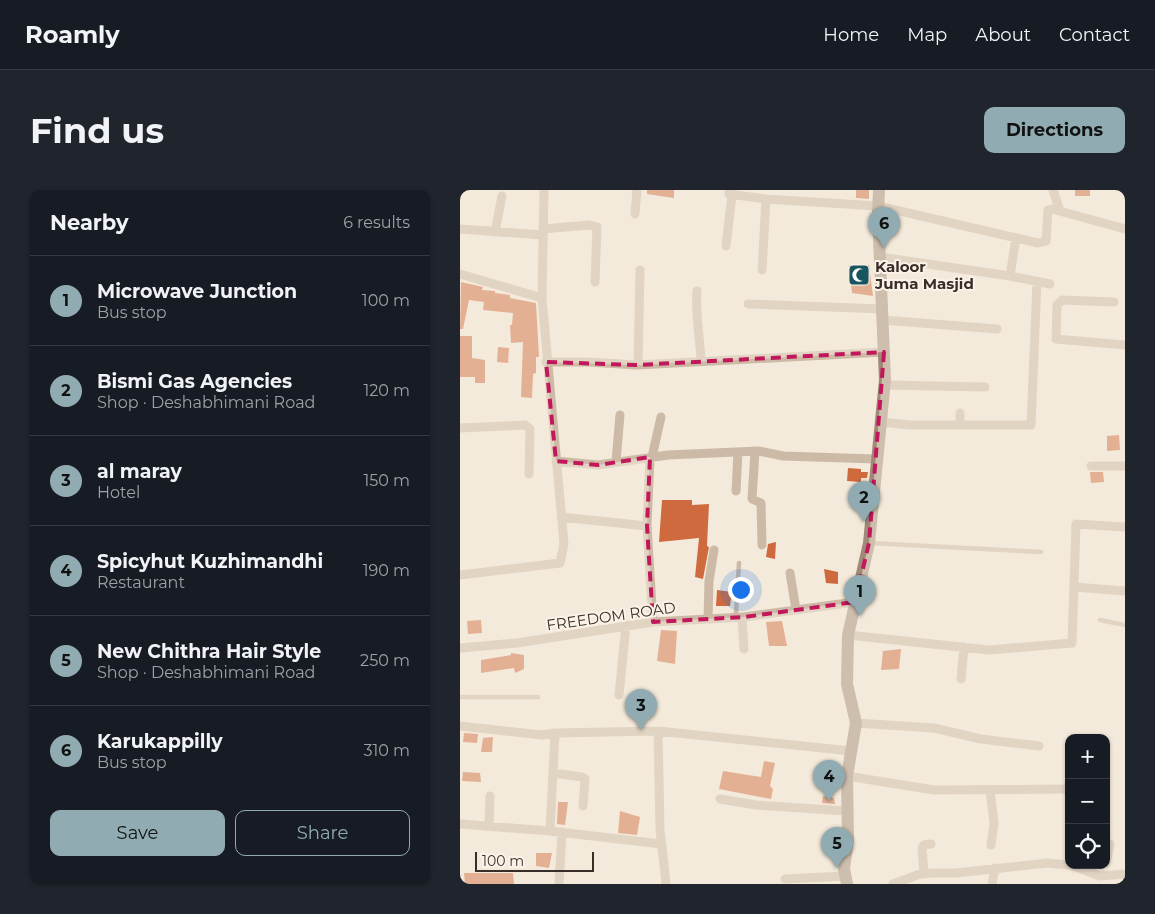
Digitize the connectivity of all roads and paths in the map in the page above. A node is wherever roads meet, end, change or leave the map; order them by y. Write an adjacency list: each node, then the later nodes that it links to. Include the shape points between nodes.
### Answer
1 (544, 190): 14 (street)
2 (637, 190): 10 (street)
3 (879, 190): 8 (street)
4 (1053, 190): 9 (street)
5 (731, 192): 7 (street); 16 (street)
6 (502, 196): 13 (street)
7 (766, 199): 8 (street); 19 (street)
8 (878, 206): 15 (street); 17 (street)
9 (1060, 211): 12 (street); 15 (street, via 1048,210 1046,242)
10 (635, 214)
11 (460, 229): 13 (street)
12 (1125, 229)
13 (495, 232): 14 (street)
14 (543, 232): 22 (street, via 589,224 597,227); 26 (street)
15 (1016, 238): 21 (street)
16 (726, 246)
17 (880, 257): 21 (street); 29 (street)
18 (640, 270): 35 (street)
19 (762, 270)
20 (460, 274): 26 (street)
21 (1010, 276): 23 (street)
22 (595, 282)
23 (1037, 282): 24 (street); 42 (street, via 1030,425)
24 (1050, 284)
25 (697, 291): 33 (street, via 696,321 700,330)
26 (542, 298): 34 (street)
27 (1114, 302): 31 (street, via 1062,300 1057,305 1056,339)
28 (748, 304): 29 (street)
29 (883, 314): 30 (street); 32 (street)
30 (997, 329)
31 (1125, 346)
32 (884, 352): 33 (street); 36 (street)
33 (701, 361): 35 (street)
34 (546, 362): 35 (street); 48 (street)
35 (638, 365)
36 (885, 385): 37 (street); 41 (street)
37 (985, 388)
38 (960, 412): 42 (street)
39 (620, 416): 49 (street)
40 (661, 417): 46 (street)
41 (882, 422): 42 (street); 47 (street)
42 (960, 425)
43 (460, 428): 52 (street, via 525,425 530,429)
44 (754, 451): 45 (street); 47 (street, via 783,456); 58 (street, via 752,499 761,503)
45 (738, 452): 46 (street); 53 (street)
46 (651, 457): 49 (street); 55 (street)
47 (876, 460): 57 (street)
48 (556, 461): 49 (street, via 598,465); 54 (street)
49 (616, 461)
50 (1091, 466): 51 (street)
51 (1125, 466)
52 (528, 474)
53 (736, 491)
54 (561, 517): 55 (street); 63 (street, via 564,544 560,563)
55 (646, 526): 71 (street)
56 (1125, 527): 64 (street, via 1076,524)
57 (869, 542): 60 (lane); 66 (street)
58 (762, 545)
59 (714, 550): 69 (street)
60 (1041, 552)
61 (739, 563): 68 (lane, via 736,613)
62 (790, 573): 67 (street)
63 (460, 575)
64 (1074, 587): 65 (street); 75 (street, via 1072,643 988,650)
65 (1125, 591)
66 (855, 602): 67 (street, FREEDOM ROAD); 74 (street)
67 (796, 610): 68 (street, FREEDOM ROAD)
68 (740, 617): 69 (street, FREEDOM ROAD); 77 (street)
69 (708, 620): 71 (street, FREEDOM ROAD)
70 (1100, 620): 73 (lane)
71 (653, 622): 72 (street, FREEDOM ROAD)
72 (626, 625): 76 (street, FREEDOM ROAD, via 517,643); 79 (street)
73 (1125, 625)
74 (848, 635): 75 (street); 82 (street, via 847,684)
75 (964, 647): 78 (street)
76 (460, 648)
77 (744, 649)
78 (961, 679)
79 (619, 695)
80 (460, 697): 81 (lane)
81 (538, 697)
82 (856, 723): 86 (street, via 934,728 981,739); 87 (street)
83 (460, 726): 85 (street, via 542,735)
84 (658, 731): 85 (street); 87 (street); 100 (street)
85 (555, 733): 88 (street)
86 (1039, 746)
87 (851, 751): 89 (street)
88 (553, 773): 94 (street, via 585,779); 98 (street)
89 (847, 776): 91 (street, via 934,790); 95 (street)
90 (1065, 789): 91 (street)
91 (990, 790): 102 (street, via 994,822)
92 (490, 796): 97 (street)
93 (720, 799): 95 (street, via 756,805)
94 (582, 806)
95 (846, 811): 110 (street)
96 (460, 824): 97 (street)
97 (489, 826): 98 (street)
98 (550, 831): 99 (street)
99 (562, 832): 100 (street); 111 (street)
100 (661, 844): 112 (street)
101 (931, 844): 106 (street, via 922,848)
102 (991, 845)
103 (1065, 865): 104 (street)
104 (995, 868): 106 (street); 114 (street)
105 (1079, 869): 109 (street)
106 (924, 874): 113 (street)
107 (1125, 874): 109 (street)
108 (784, 879): 110 (street)
109 (1101, 879)
110 (846, 880)
111 (559, 884)
112 (666, 884)
113 (893, 884)
114 (992, 884)

